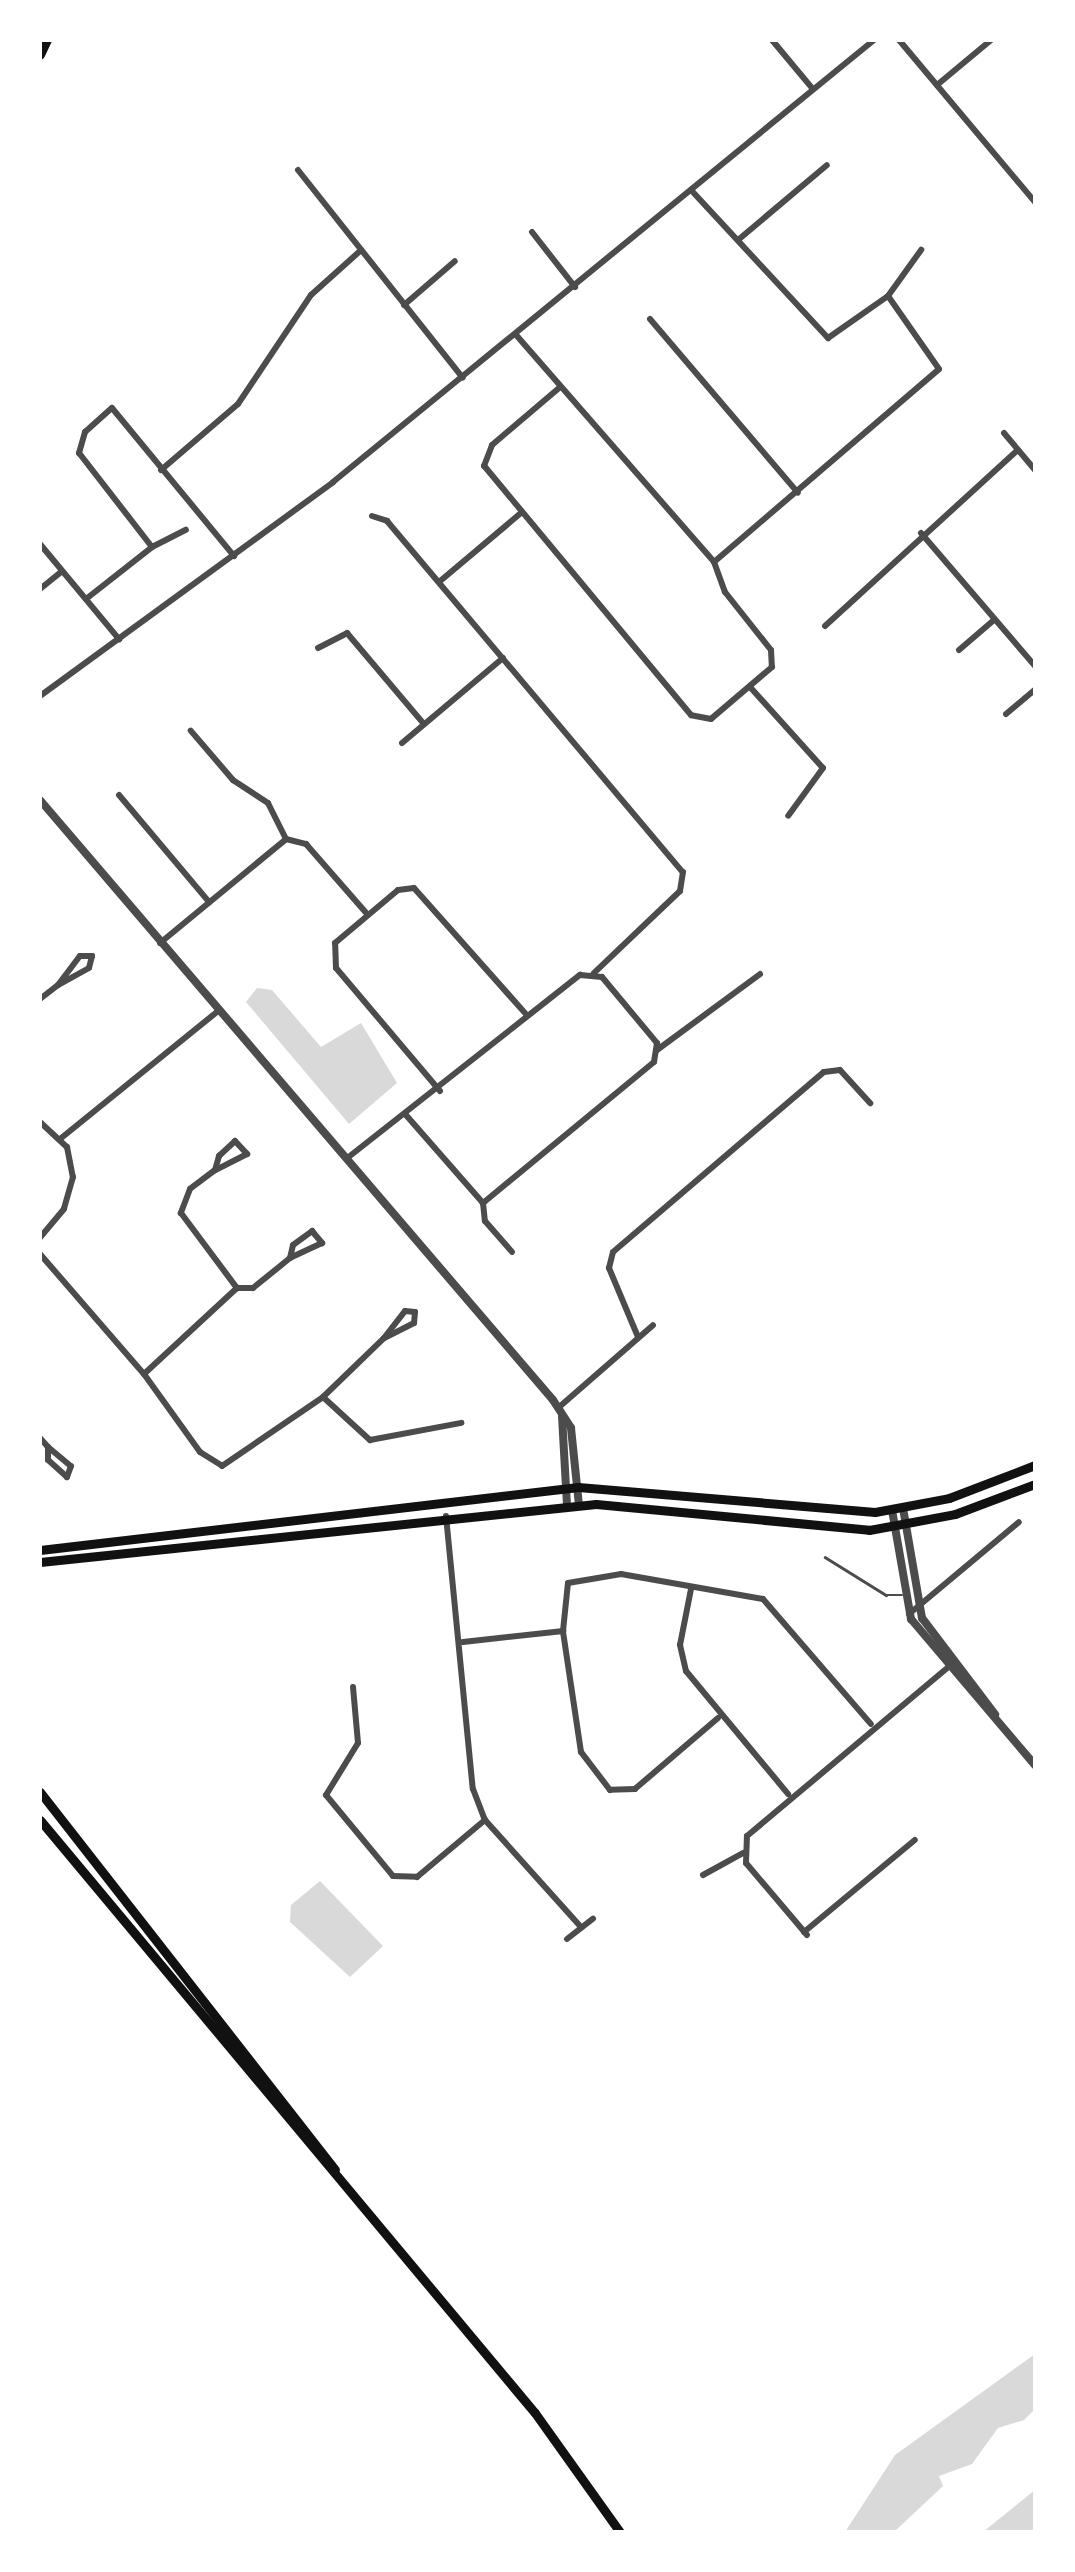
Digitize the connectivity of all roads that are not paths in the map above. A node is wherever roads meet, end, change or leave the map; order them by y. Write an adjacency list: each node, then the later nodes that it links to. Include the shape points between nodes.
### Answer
1 (47, 40): 6 (highway)
2 (772, 40): 8 (street)
3 (874, 40): 8 (street)
4 (899, 40): 7 (street)
5 (991, 40): 7 (street)
6 (40, 55)
7 (937, 85): 12 (street)
8 (812, 88): 11 (street)
9 (827, 165): 14 (street)
10 (298, 170): 16 (street)
11 (691, 190): 14 (street); 18 (street)
12 (1035, 202)
13 (532, 232): 18 (street)
14 (738, 240): 19 (street, via 820,336 836,336)
15 (921, 250): 19 (street)
16 (360, 252): 20 (street); 27 (street, via 311,295 238,404)
17 (456, 262): 20 (street)
18 (575, 287): 22 (street)
19 (888, 296): 29 (street, via 938,369)
20 (404, 305): 23 (street)
21 (650, 320): 29 (street)
22 (517, 336): 23 (street); 24 (street)
23 (464, 378): 36 (street)
24 (560, 388): 30 (street, via 484,456); 37 (street)
25 (1004, 433): 26 (street)
26 (1018, 450): 28 (street); 33 (street)
27 (161, 470): 35 (street, via 112,408 84,432 79,454); 36 (street)
28 (1035, 470)
29 (798, 493): 37 (street)
30 (521, 513): 39 (street); 49 (street, via 692,715 711,719)
31 (372, 516): 39 (street)
32 (186, 530): 35 (street)
33 (921, 533): 42 (street); 43 (street)
34 (40, 544): 38 (street)
35 (152, 546): 41 (street)
36 (234, 556): 44 (street)
37 (714, 562): 49 (street, via 724,592 771,650 772,668)
38 (62, 570): 40 (street); 41 (street)
39 (439, 582): 47 (street)
40 (40, 590)
41 (86, 599): 44 (street)
42 (994, 620): 46 (street); 48 (street)
43 (825, 626)
44 (120, 639): 51 (street)
45 (318, 648): 53 (street, via 347,634)
46 (959, 650)
47 (503, 658): 53 (street); 63 (street, via 676,861 683,882)
48 (1035, 666)
49 (750, 687): 58 (street, via 823,768)
50 (1035, 690): 52 (street)
51 (40, 696)
52 (1006, 714)
53 (424, 724): 55 (street)
54 (192, 732): 59 (street, via 233,780 268,803)
55 (402, 743)
56 (119, 795): 60 (street)
57 (40, 800): 62 (street)
58 (788, 816)
59 (286, 838): 60 (street); 61 (street, via 306,844)
60 (209, 902): 62 (street)
61 (368, 915): 68 (street, via 398,890 419,891); 70 (street, via 335,943 332,962)
62 (160, 943): 67 (street)
63 (594, 973): 68 (street); 69 (street)
64 (760, 974): 69 (street)
65 (58, 985): 65 (street, via 80,956 92,956 89,968); 66 (street)
66 (40, 998)
67 (218, 1011): 74 (street); 75 (street)
68 (526, 1014): 70 (street)
69 (657, 1050): 77 (street, via 654,1062)
70 (440, 1090): 72 (street)
71 (870, 1103): 84 (street, via 840,1070 824,1072 613,1252 609,1268)
72 (406, 1114): 75 (street); 77 (street)
73 (40, 1122): 74 (street)
74 (60, 1139): 78 (street, via 71,1192)
75 (346, 1160): 88 (street)
76 (215, 1170): 76 (street, via 235,1141 245,1142 247,1154); 82 (street, via 190,1189 180,1212)
77 (483, 1202): 79 (street, via 485,1221)
78 (40, 1238)
79 (512, 1252)
80 (40, 1254): 86 (street)
81 (290, 1258): 81 (street, via 312,1230 322,1233 304,1257); 82 (street, via 254,1288)
82 (236, 1288): 86 (street)
83 (653, 1325): 84 (street)
84 (638, 1337): 88 (street)
85 (384, 1338): 85 (street, via 405,1311 415,1312 414,1323); 87 (street)
86 (144, 1374): 87 (street, via 200,1452 222,1466)
87 (324, 1397): 89 (street, via 370,1440)
88 (560, 1412): 94 (street); 95 (street)
89 (461, 1423)
90 (40, 1438): 91 (street)
91 (48, 1448): 91 (street, via 48,1460 66,1477 71,1466)
92 (1035, 1465): 98 (main road)
93 (1035, 1484): 101 (main road)
94 (578, 1487): 95 (main road); 96 (street); 98 (main road, via 674,1491 806,1513)
95 (566, 1488): 97 (street); 102 (main road)
96 (579, 1505): 97 (main road); 101 (main road, via 664,1508 786,1529)
97 (567, 1506): 99 (main road)
98 (897, 1509): 101 (street)
99 (446, 1516): 104 (main road); 111 (street)
100 (1018, 1522): 108 (street)
101 (899, 1527): 106 (street); 107 (street)
102 (40, 1550)
103 (825, 1556): 107 (lane, via 886,1595)
104 (40, 1562)
105 (691, 1589): 110 (street, via 582,1574 564,1591); 114 (street, via 680,1654); 115 (street, via 763,1599)
106 (914, 1592): 107 (lane); 108 (street)
107 (904, 1595): 109 (street)
108 (918, 1606): 109 (street); 112 (street)
109 (908, 1614): 112 (street)
110 (563, 1630): 111 (street); 114 (street, via 580,1752 610,1790 634,1789)
111 (463, 1642): 120 (street, via 473,1789)
112 (952, 1664): 115 (street); 116 (street)
113 (353, 1687): 120 (street, via 358,1743 326,1795 393,1876 417,1877)
114 (718, 1718): 118 (street)
115 (871, 1724): 118 (street)
116 (1035, 1764)
117 (40, 1792): 127 (main road)
118 (788, 1794): 122 (street)
119 (40, 1820): 127 (main road)
120 (485, 1820): 125 (street)
121 (915, 1840): 122 (street, via 805,1933)
122 (742, 1853): 123 (street)
123 (703, 1875)
124 (593, 1919): 125 (street)
125 (581, 1926): 126 (street)
126 (567, 1939)
127 (360, 2204): 128 (main road, via 535,2413)
128 (620, 2532)

